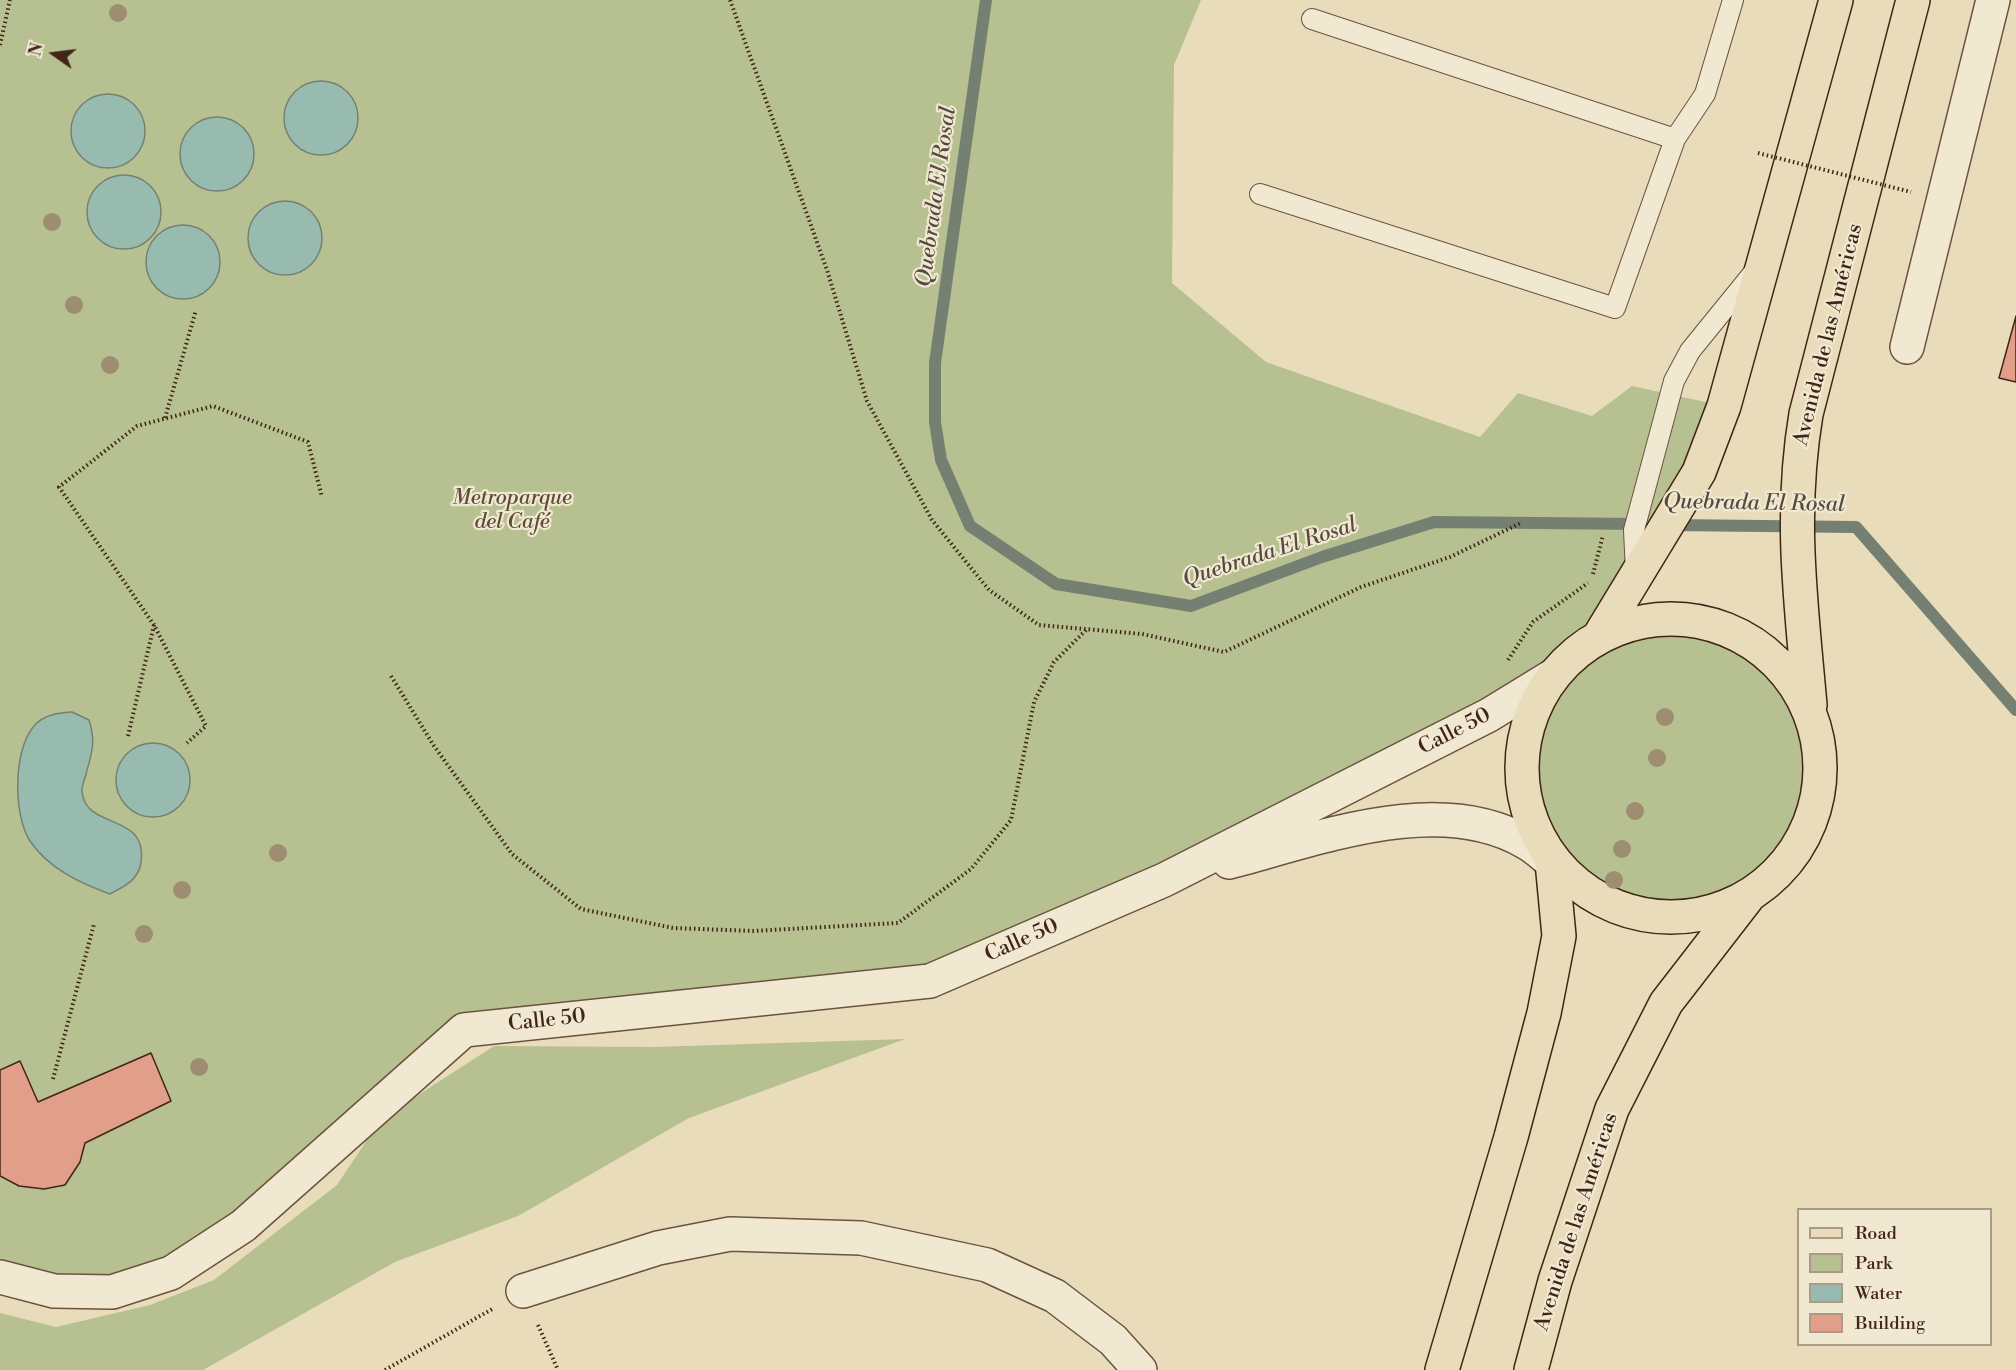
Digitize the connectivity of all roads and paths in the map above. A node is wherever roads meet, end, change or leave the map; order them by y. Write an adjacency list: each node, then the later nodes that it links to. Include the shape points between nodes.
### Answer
1 (10, 0): 8 (path)
2 (729, 0): 24 (path, via 827,270 867,401 932,520 989,590 1039,625)
3 (1733, 0): 9 (lane, via 1705,94)
4 (1836, 0): 15 (main road)
5 (1913, 0): 29 (main road, Avenida de las Américas, via 1806,414 1798,461 1796,543)
6 (1994, 0): 17 (street)
7 (1312, 20): 9 (lane)
8 (0, 45)
9 (1675, 139): 14 (lane, via 1616,309)
10 (1776, 146): 12 (path)
11 (1758, 153): 13 (path, bridge)
12 (1770, 168)
13 (1911, 192)
14 (1260, 194)
15 (1765, 260): 22 (main road, via 1713,438 1699,472); 22 (lane, via 1690,351 1674,381 1634,530)
16 (196, 310): 18 (path)
17 (1907, 347)
18 (165, 419): 19 (path, via 213,406 308,442); 23 (path, via 137,426 59,488)
19 (322, 497)
20 (1521, 523): 24 (path, via 1450,557 1361,587 1224,652 1142,634)
21 (1606, 524): 26 (path, via 1591,580 1533,622)
22 (1636, 575): 25 (main road)
23 (154, 625): 30 (path); 31 (path, via 206,726)
24 (1087, 629): 27 (path, via 1054,662 1034,702 1011,819 971,869 898,923 754,931 673,928 581,909 512,854 434,746)
25 (1600, 635): 28 (main road, via 1573,654); 29 (main road, via 1634,622 1670,618 1706,621 1728,629 1769,654 1793,681)
26 (1503, 668)
27 (391, 676)
28 (1551, 677): 32 (main road, via 1534,707 1524,739 1521,773 1524,803); 33 (street, Calle 50, via 1489,715)
29 (1810, 713): 34 (main road, via 1819,747 1820,782 1812,816 1798,848 1775,875)
30 (128, 736)
31 (187, 744)
32 (1552, 862): 33 (street, Calle 50, via 1526,842 1480,824 1428,820 1353,829); 34 (main road, via 1598,899 1647,916 1699,915); 42 (main road, via 1559,936 1544,1013)
33 (1164, 880): 37 (street, Calle 50, via 930,981 464,1030 243,1226 171,1273 112,1292 54,1291)
34 (1748, 896): 43 (main road, Avenida de las Américas, via 1666,1003 1612,1109 1555,1281)
35 (94, 924): 36 (path)
36 (53, 1079)
37 (0, 1277)
38 (523, 1291): 39 (path); 40 (path); 41 (street, via 658,1248 730,1234 861,1238 987,1265 1055,1296 1113,1340)
39 (385, 1370)
40 (558, 1370)
41 (1140, 1370)
42 (1442, 1370)
43 (1532, 1370)

